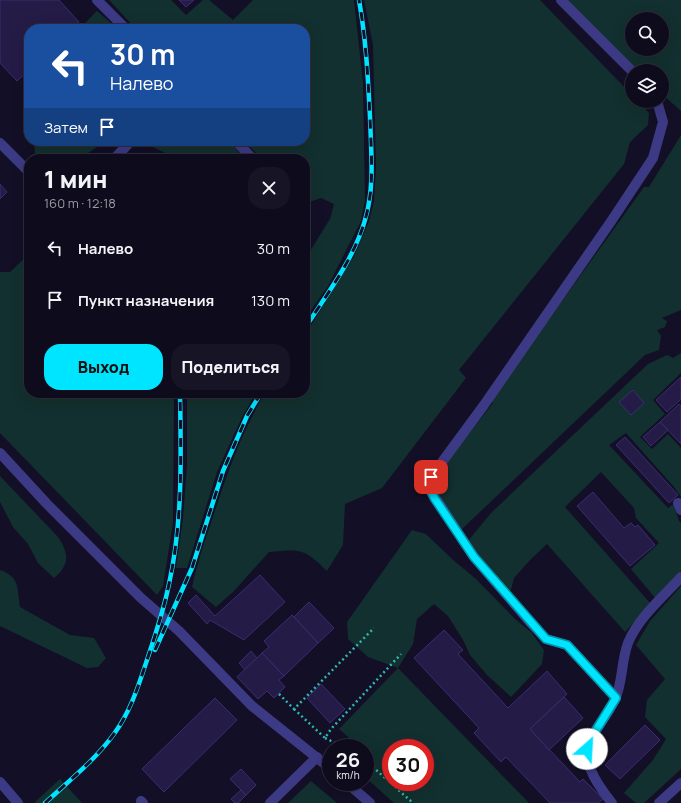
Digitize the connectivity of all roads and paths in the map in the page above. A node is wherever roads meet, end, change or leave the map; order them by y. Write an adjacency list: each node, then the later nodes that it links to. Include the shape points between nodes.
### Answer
1 (97, 0): 3 (street)
2 (561, 0): 4 (street)
3 (121, 24)
4 (625, 64)
5 (659, 108): 17 (street, via 663,122 653,158 431,477 429,488 474,557 529,621 546,639 567,645)
6 (0, 143): 11 (street)
7 (126, 146): 9 (street)
8 (241, 146): 10 (street)
9 (119, 154)
10 (249, 154)
11 (24, 167)
12 (0, 453): 20 (street, via 252,706)
13 (681, 577): 17 (street, via 641,622 628,641)
14 (374, 628): 18 (path)
15 (401, 654): 19 (path)
16 (279, 694): 18 (path)
17 (616, 698): 30 (street, via 587,749 589,767 597,784)
18 (294, 708): 19 (path)
19 (325, 738)
20 (317, 757): 21 (street); 27 (street)
21 (322, 761)
22 (374, 768): 29 (path)
23 (681, 783): 31 (street)
24 (0, 784): 26 (street)
25 (356, 791): 28 (street)
26 (18, 803)
27 (270, 803)
28 (370, 803)
29 (413, 803)
30 (612, 803)
31 (660, 803)

